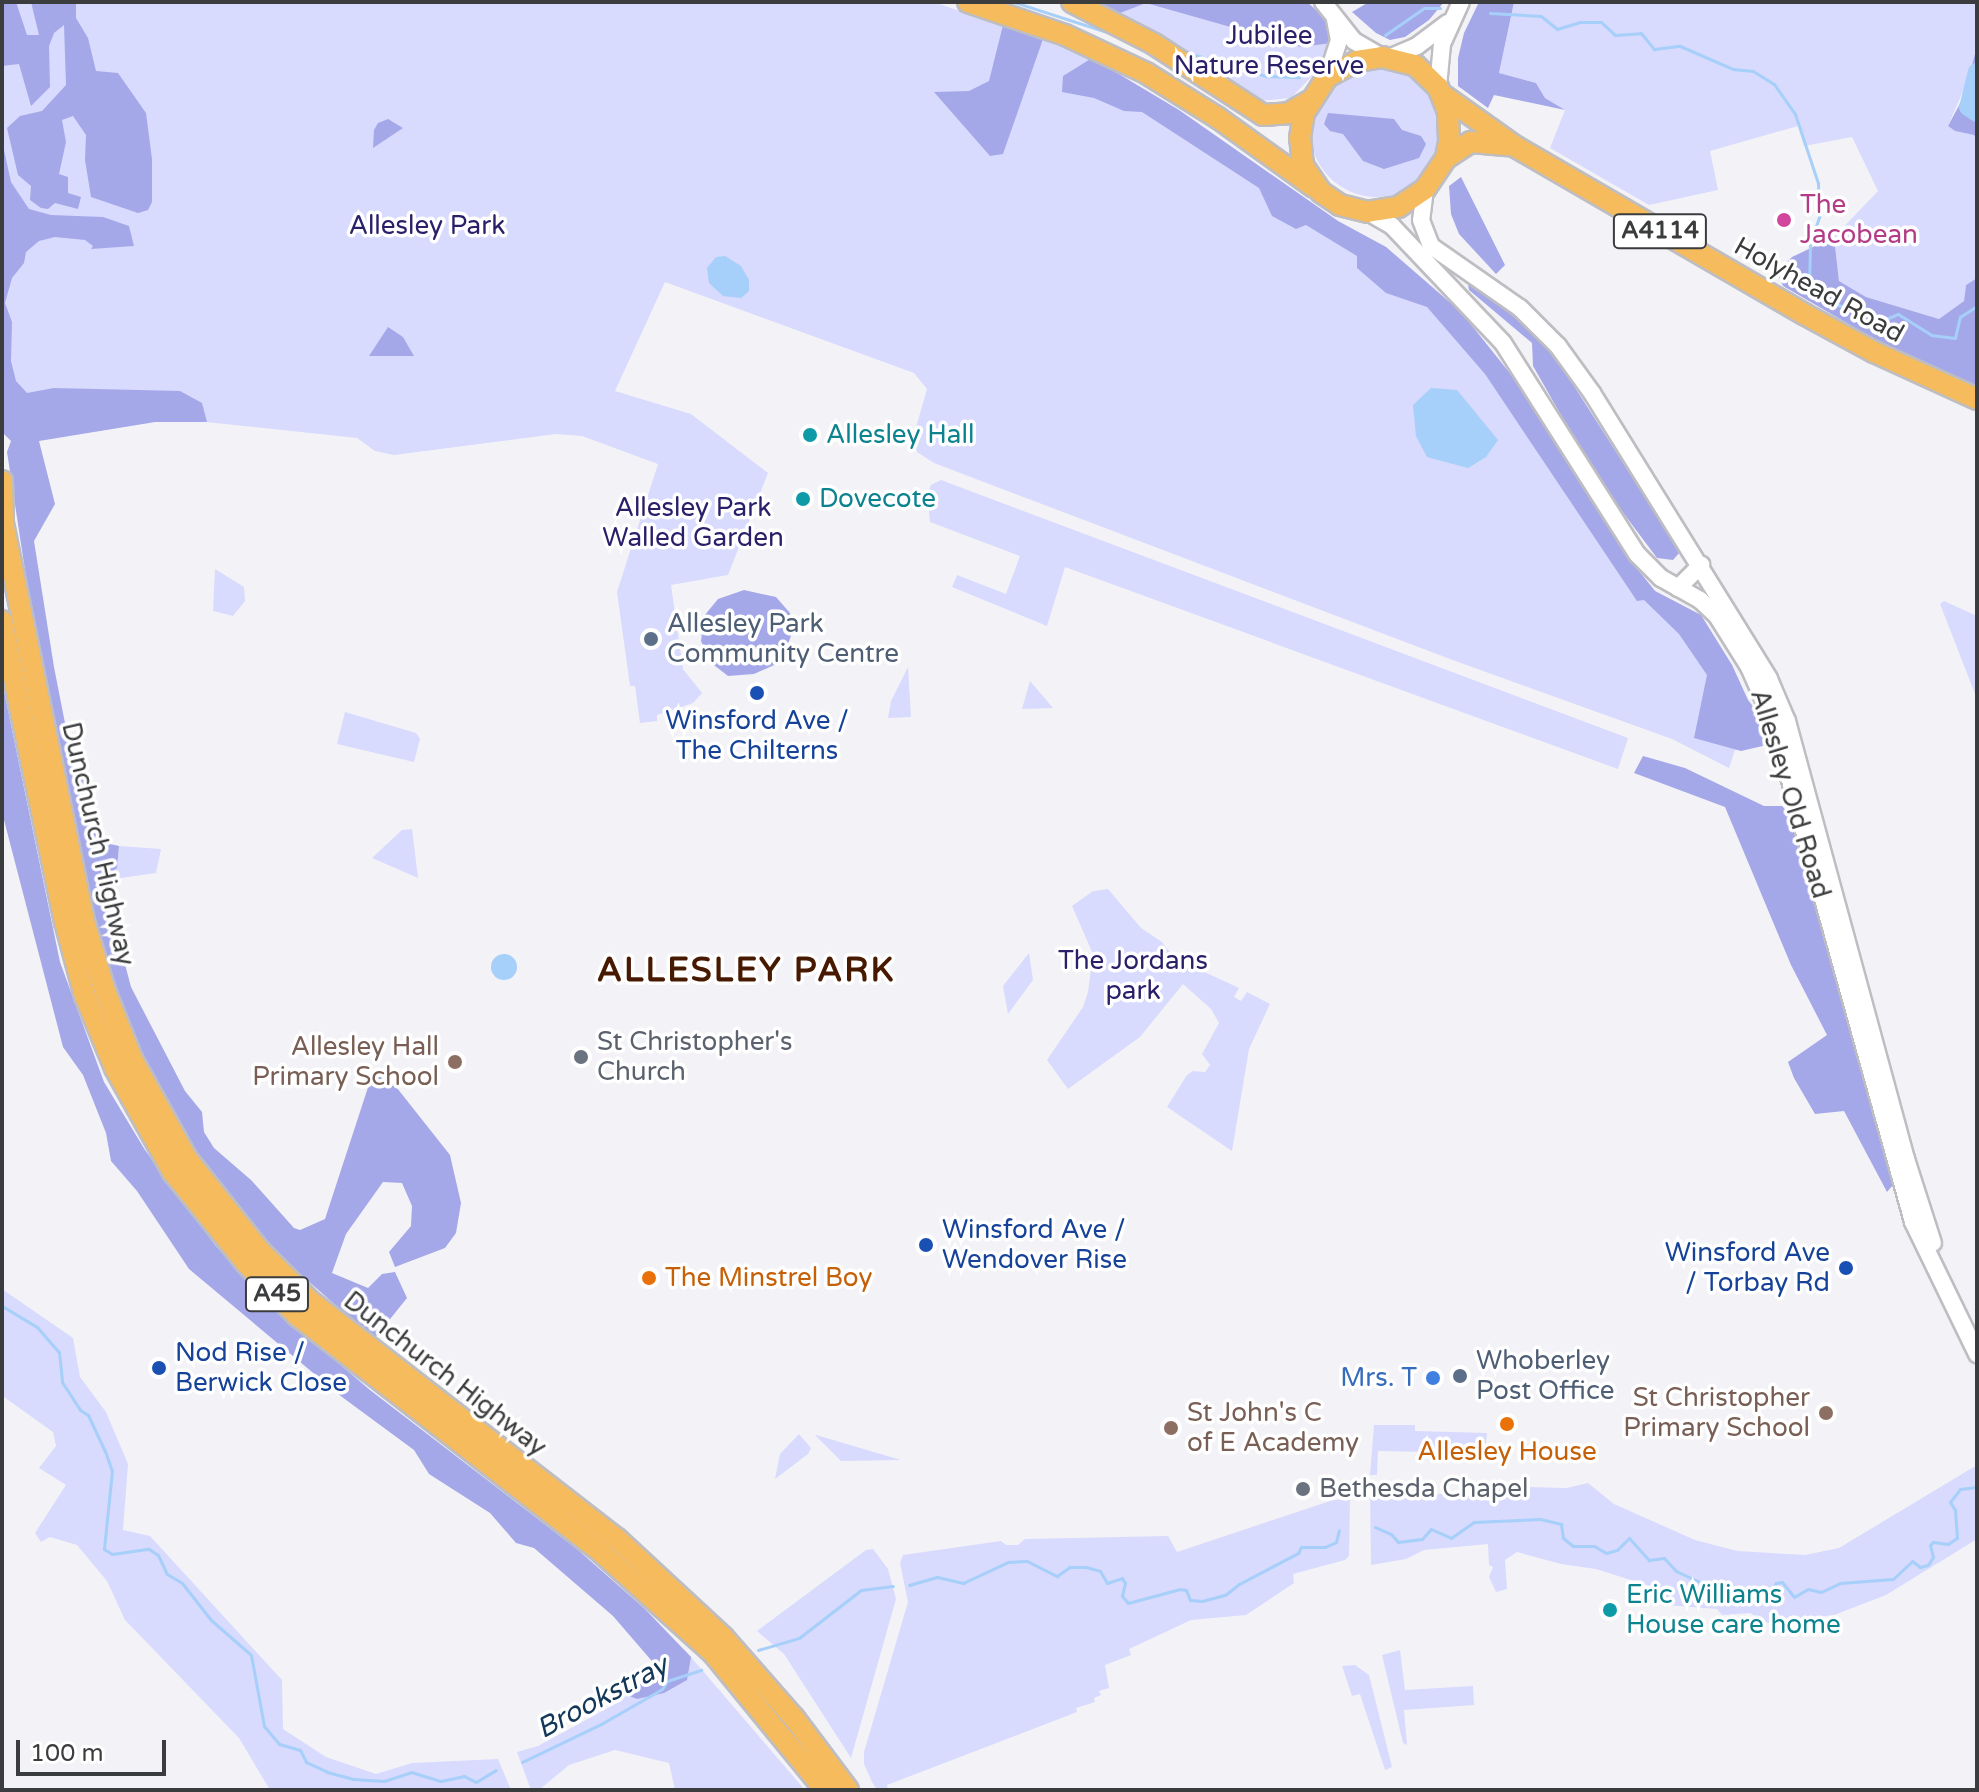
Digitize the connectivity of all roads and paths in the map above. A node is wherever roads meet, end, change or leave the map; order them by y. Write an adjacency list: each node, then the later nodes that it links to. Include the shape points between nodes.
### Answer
1 (968, 2): 13 (highway, via 1065,35 1146,73)
2 (1072, 2): 9 (highway, via 1154,44 1263,115 1289,113)
3 (1461, 2): 5 (main road)
4 (1328, 8): 6 (main road, via 1354,41); 7 (main road, via 1339,40)
5 (1452, 17): 6 (main road, via 1425,41); 8 (main road, via 1439,57)
6 (1386, 57): 7 (highway, via 1357,61); 8 (highway, via 1415,65)
7 (1327, 77): 9 (highway)
8 (1441, 92): 10 (highway, Holyhead Road / A4114); 11 (highway, via 1450,128)
9 (1310, 101): 13 (highway, via 1301,126 1300,152)
10 (1516, 147): 11 (highway, Holyhead Road, via 1471,142); 15 (highway, Holyhead Road / A4114, via 1804,314)
11 (1446, 158): 12 (highway)
12 (1425, 189): 14 (highway, via 1398,207); 18 (main road, Allesley Old Road, via 1421,220 1431,246 1520,308 1558,346)
13 (1321, 192): 14 (highway, via 1340,205)
14 (1368, 212): 19 (main road, Allesley Old Road, via 1392,226 1503,343 1637,554)
15 (1977, 399)
16 (2, 481): 17 (highway, Dunchurch Highway)
17 (3, 521): 25 (highway, Dunchurch Highway / A45, via 88,935 132,1059 187,1159 260,1251 310,1301 617,1539 723,1637)
18 (1701, 565): 19 (main road); 21 (main road, Allesley Old Road, via 1769,679 1787,721)
19 (1678, 588): 21 (main road, Allesley Old Road, via 1717,616 1762,692)
20 (2, 621): 24 (highway, Dunchurch Highway / A45, via 85,996 115,1068 173,1172 237,1254 298,1316 602,1553 713,1653)
21 (1858, 1006): 22 (main road, Allesley Old Road, via 1922,1213); 23 (main road, Allesley Old Road, via 1913,1222)
22 (1977, 1330)
23 (1977, 1354)
24 (825, 1790)
25 (848, 1790)

